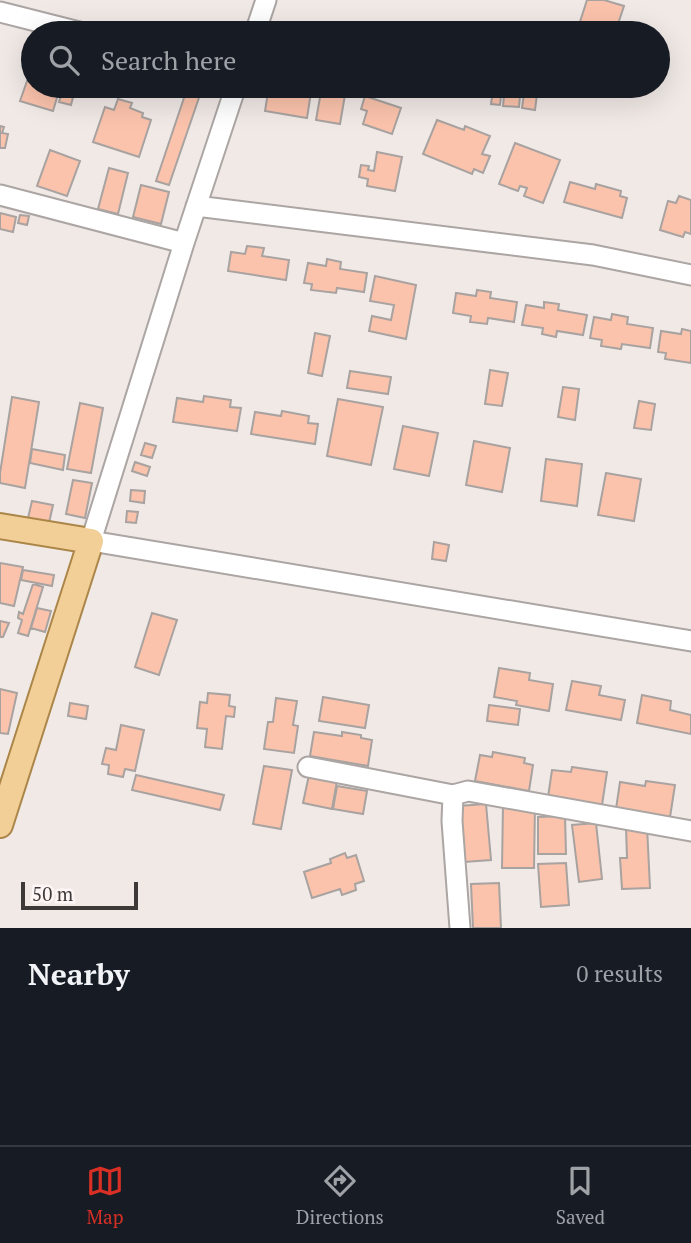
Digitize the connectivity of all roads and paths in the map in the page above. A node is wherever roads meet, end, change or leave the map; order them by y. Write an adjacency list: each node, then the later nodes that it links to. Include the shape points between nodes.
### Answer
1 (266, 0): 4 (street)
2 (0, 12): 3 (street)
3 (36, 21)
4 (259, 21)
5 (232, 98): 7 (street)
6 (0, 195): 8 (street)
7 (196, 206): 8 (street); 9 (street, via 593,255)
8 (184, 243): 11 (street)
9 (691, 275)
10 (0, 526): 11 (main road)
11 (91, 541): 12 (street); 15 (main road)
12 (691, 641)
13 (308, 767): 14 (street)
14 (453, 795): 16 (street, via 468,791); 17 (street)
15 (0, 825)
16 (691, 831)
17 (460, 928)

